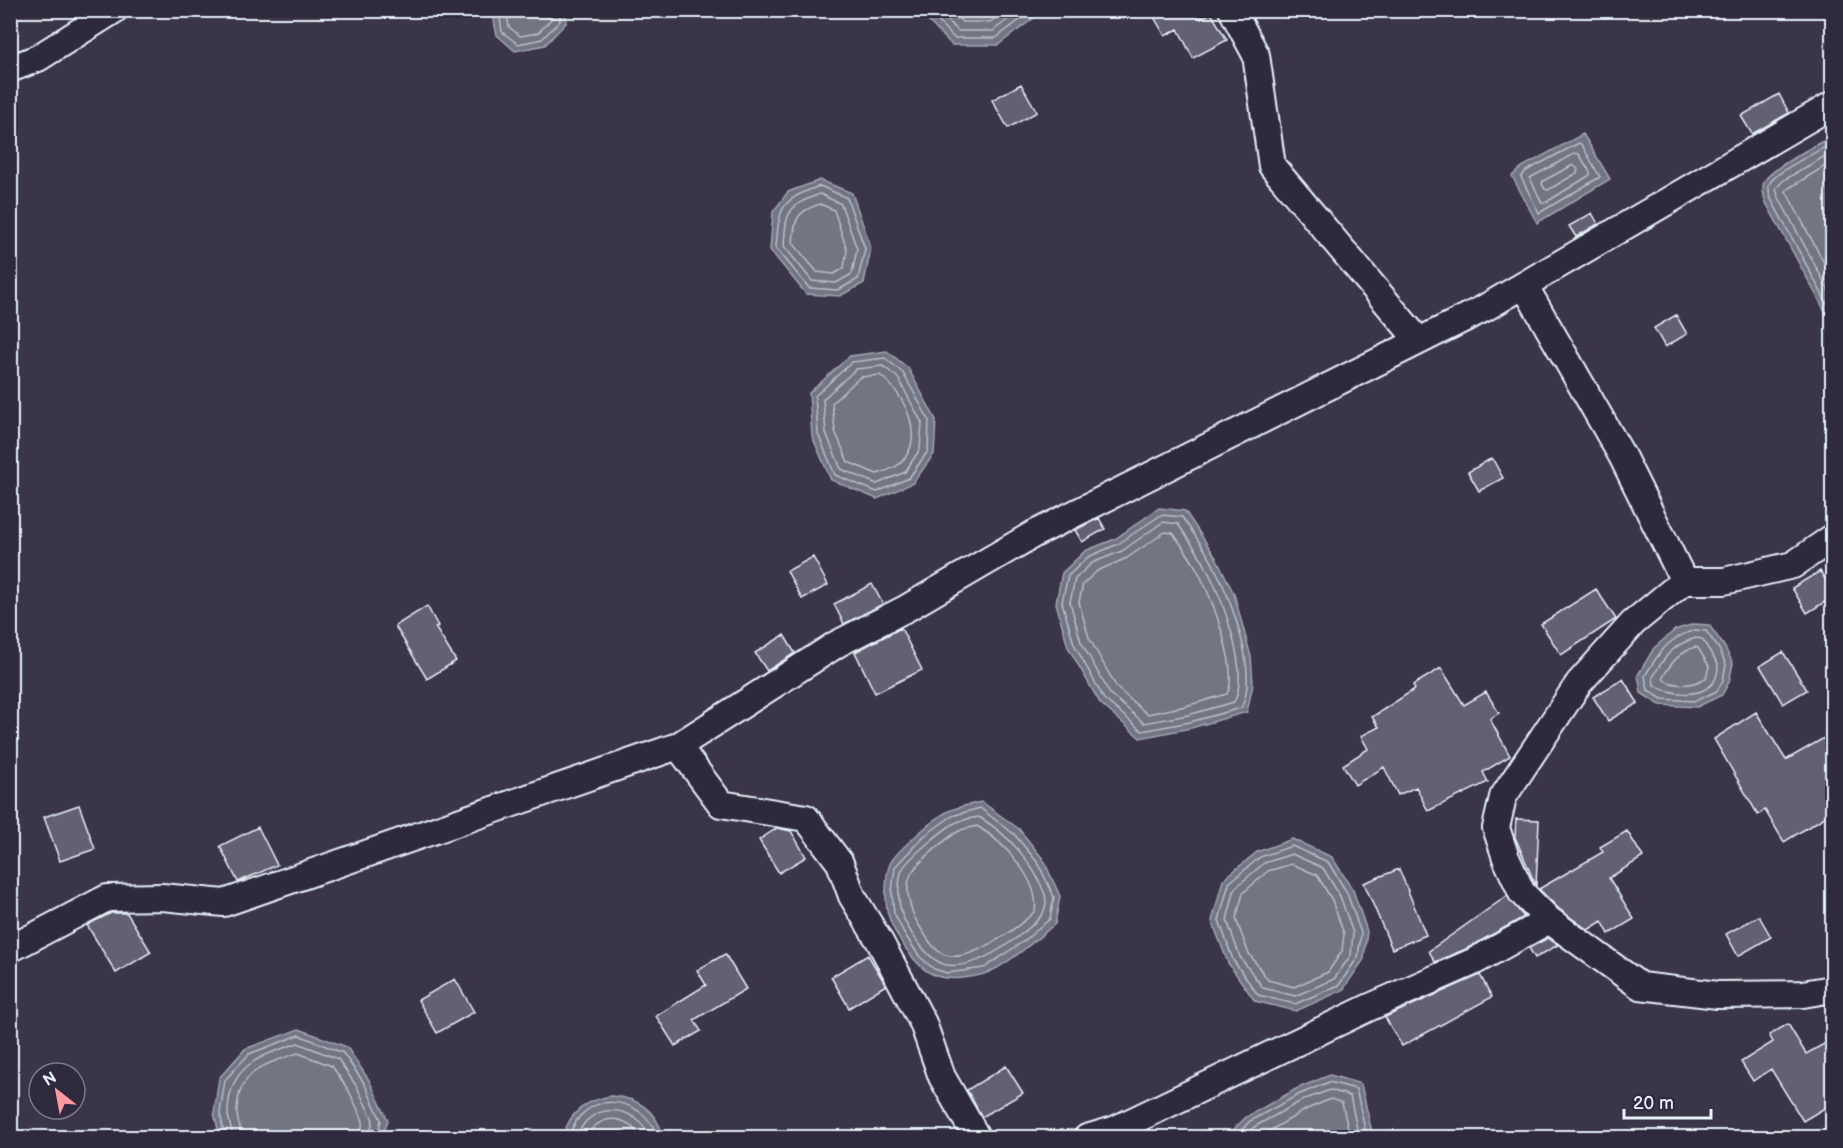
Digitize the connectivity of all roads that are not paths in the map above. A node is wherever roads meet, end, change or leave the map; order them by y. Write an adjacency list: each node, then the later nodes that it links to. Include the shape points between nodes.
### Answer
1 (114, 10): 3 (street, via 38,58)
2 (1232, 10): 6 (street, via 1256,55 1272,165)
3 (10, 69)
4 (1833, 105): 5 (street)
5 (1524, 285): 6 (street); 8 (street, via 1622,456)
6 (1418, 340): 9 (street, via 1034,534 837,644)
7 (1833, 538): 8 (street, via 1793,565 1724,581)
8 (1684, 581): 10 (street, via 1633,622 1579,683 1503,797 1497,828 1506,858 1522,893)
9 (678, 746): 11 (street, via 224,903 162,897 107,898); 13 (street, via 721,804 807,818 840,862 852,897 923,1023 942,1077)
10 (1549, 920): 12 (street, via 1640,986 1718,995 1803,994); 14 (street, via 1473,962 1114,1130)
11 (10, 949)
12 (1833, 989)
13 (977, 1137)
14 (1087, 1137)

